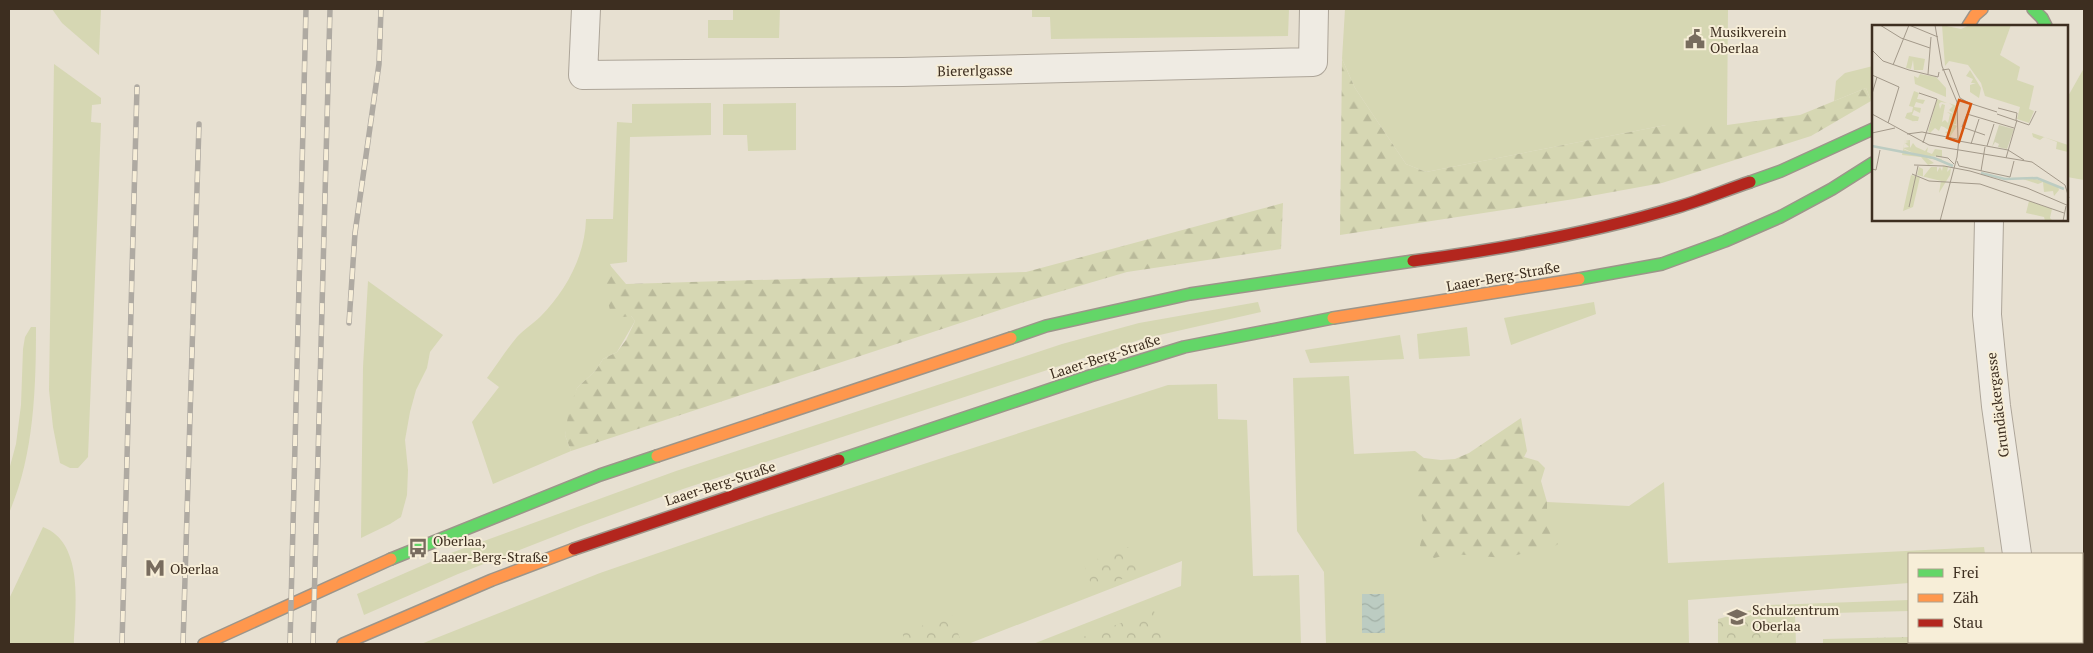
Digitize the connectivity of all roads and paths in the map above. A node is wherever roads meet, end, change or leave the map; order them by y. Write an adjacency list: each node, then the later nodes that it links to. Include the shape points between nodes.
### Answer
1 (586, 9): 2 (street, Biererlgasse, via 584,75 903,72 1314,62)
2 (1314, 9)
3 (1982, 9): 6 (main road)
4 (2033, 9): 5 (main road)
5 (2045, 19)
6 (1969, 25)
7 (1872, 129): 13 (main road, Laaer-Berg-Straße, via 1781,171 1678,207 1579,232 1494,250 1190,294 1046,326 600,475 360,572)
8 (1872, 164): 14 (main road, Laaer-Berg-Straße, via 1832,190 1780,216 1662,264 1341,317 1184,347 594,541 492,580)
9 (1989, 221): 11 (street, Grundäckergasse)
10 (1998, 221): 11 (street, Grundäckergasse)
11 (1989, 256): 12 (street, Grundäckergasse, via 1988,315 1996,406)
12 (2017, 553)
13 (204, 644)
14 (343, 644)

